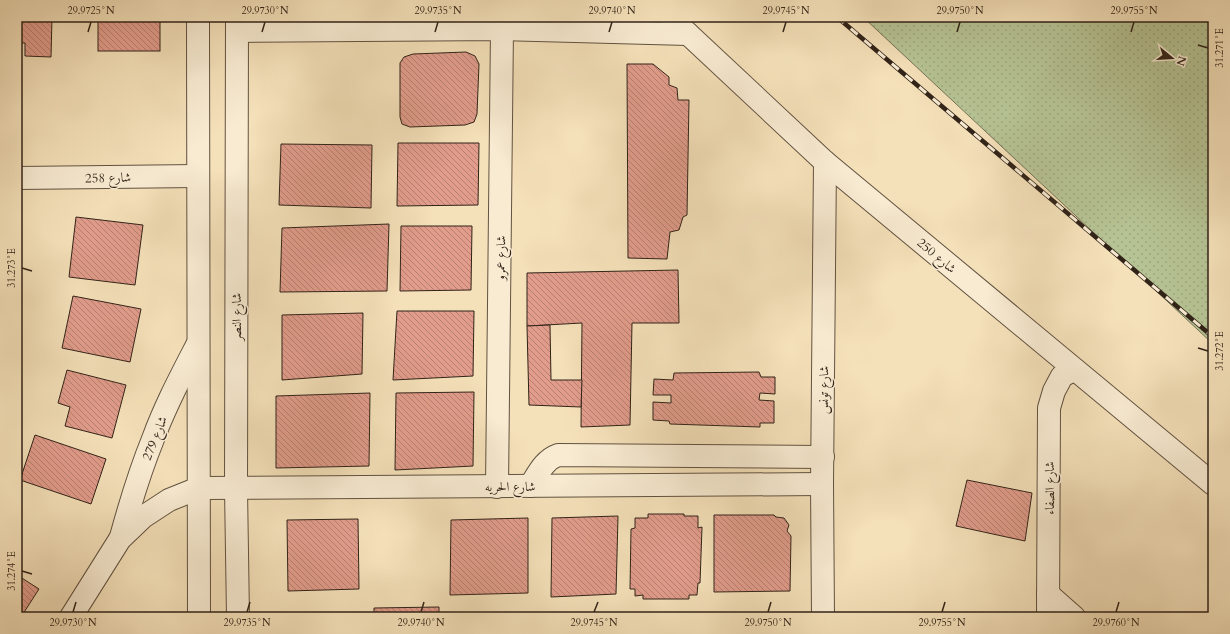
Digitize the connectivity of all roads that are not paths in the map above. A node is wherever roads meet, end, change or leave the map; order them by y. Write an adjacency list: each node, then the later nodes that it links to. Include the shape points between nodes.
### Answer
1 (198, 17): 7 (street)
2 (670, 17): 5 (street, شارع 250)
3 (237, 24): 4 (street); 17 (street, شارع النصر)
4 (502, 28): 5 (street); 14 (street, شارع عمرو)
5 (688, 34): 6 (street, شارع 250)
6 (826, 162): 10 (street, شارع 250); 11 (street, شارع تونس)
7 (198, 176): 8 (street, شارع 258); 9 (street)
8 (17, 178)
9 (198, 342): 16 (street); 18 (street, شارع 279, via 153,438)
10 (1074, 370): 13 (street, شارع 250); 19 (street, شارع الصفاء, via 1062,376 1049,408)
11 (822, 457): 12 (street, شارع تونس); 15 (street, via 558,455 545,463)
12 (822, 484): 15 (street, شارع الحريه); 23 (street, شارع تونس)
13 (1213, 484)
14 (497, 486): 15 (street, شارع الحريه); 17 (street, شارع الحريه)
15 (530, 486)
16 (199, 488): 17 (street, شارع الحريه); 18 (street, شارع 279, via 170,500 143,517); 21 (street)
17 (236, 489): 22 (street, شارع النصر)
18 (120, 539): 20 (street, شارع 279)
19 (1048, 594): 24 (street, شارع الصفاء); 25 (street)
20 (71, 617)
21 (199, 617)
22 (238, 617)
23 (822, 617)
24 (1048, 617)
25 (1074, 617)

